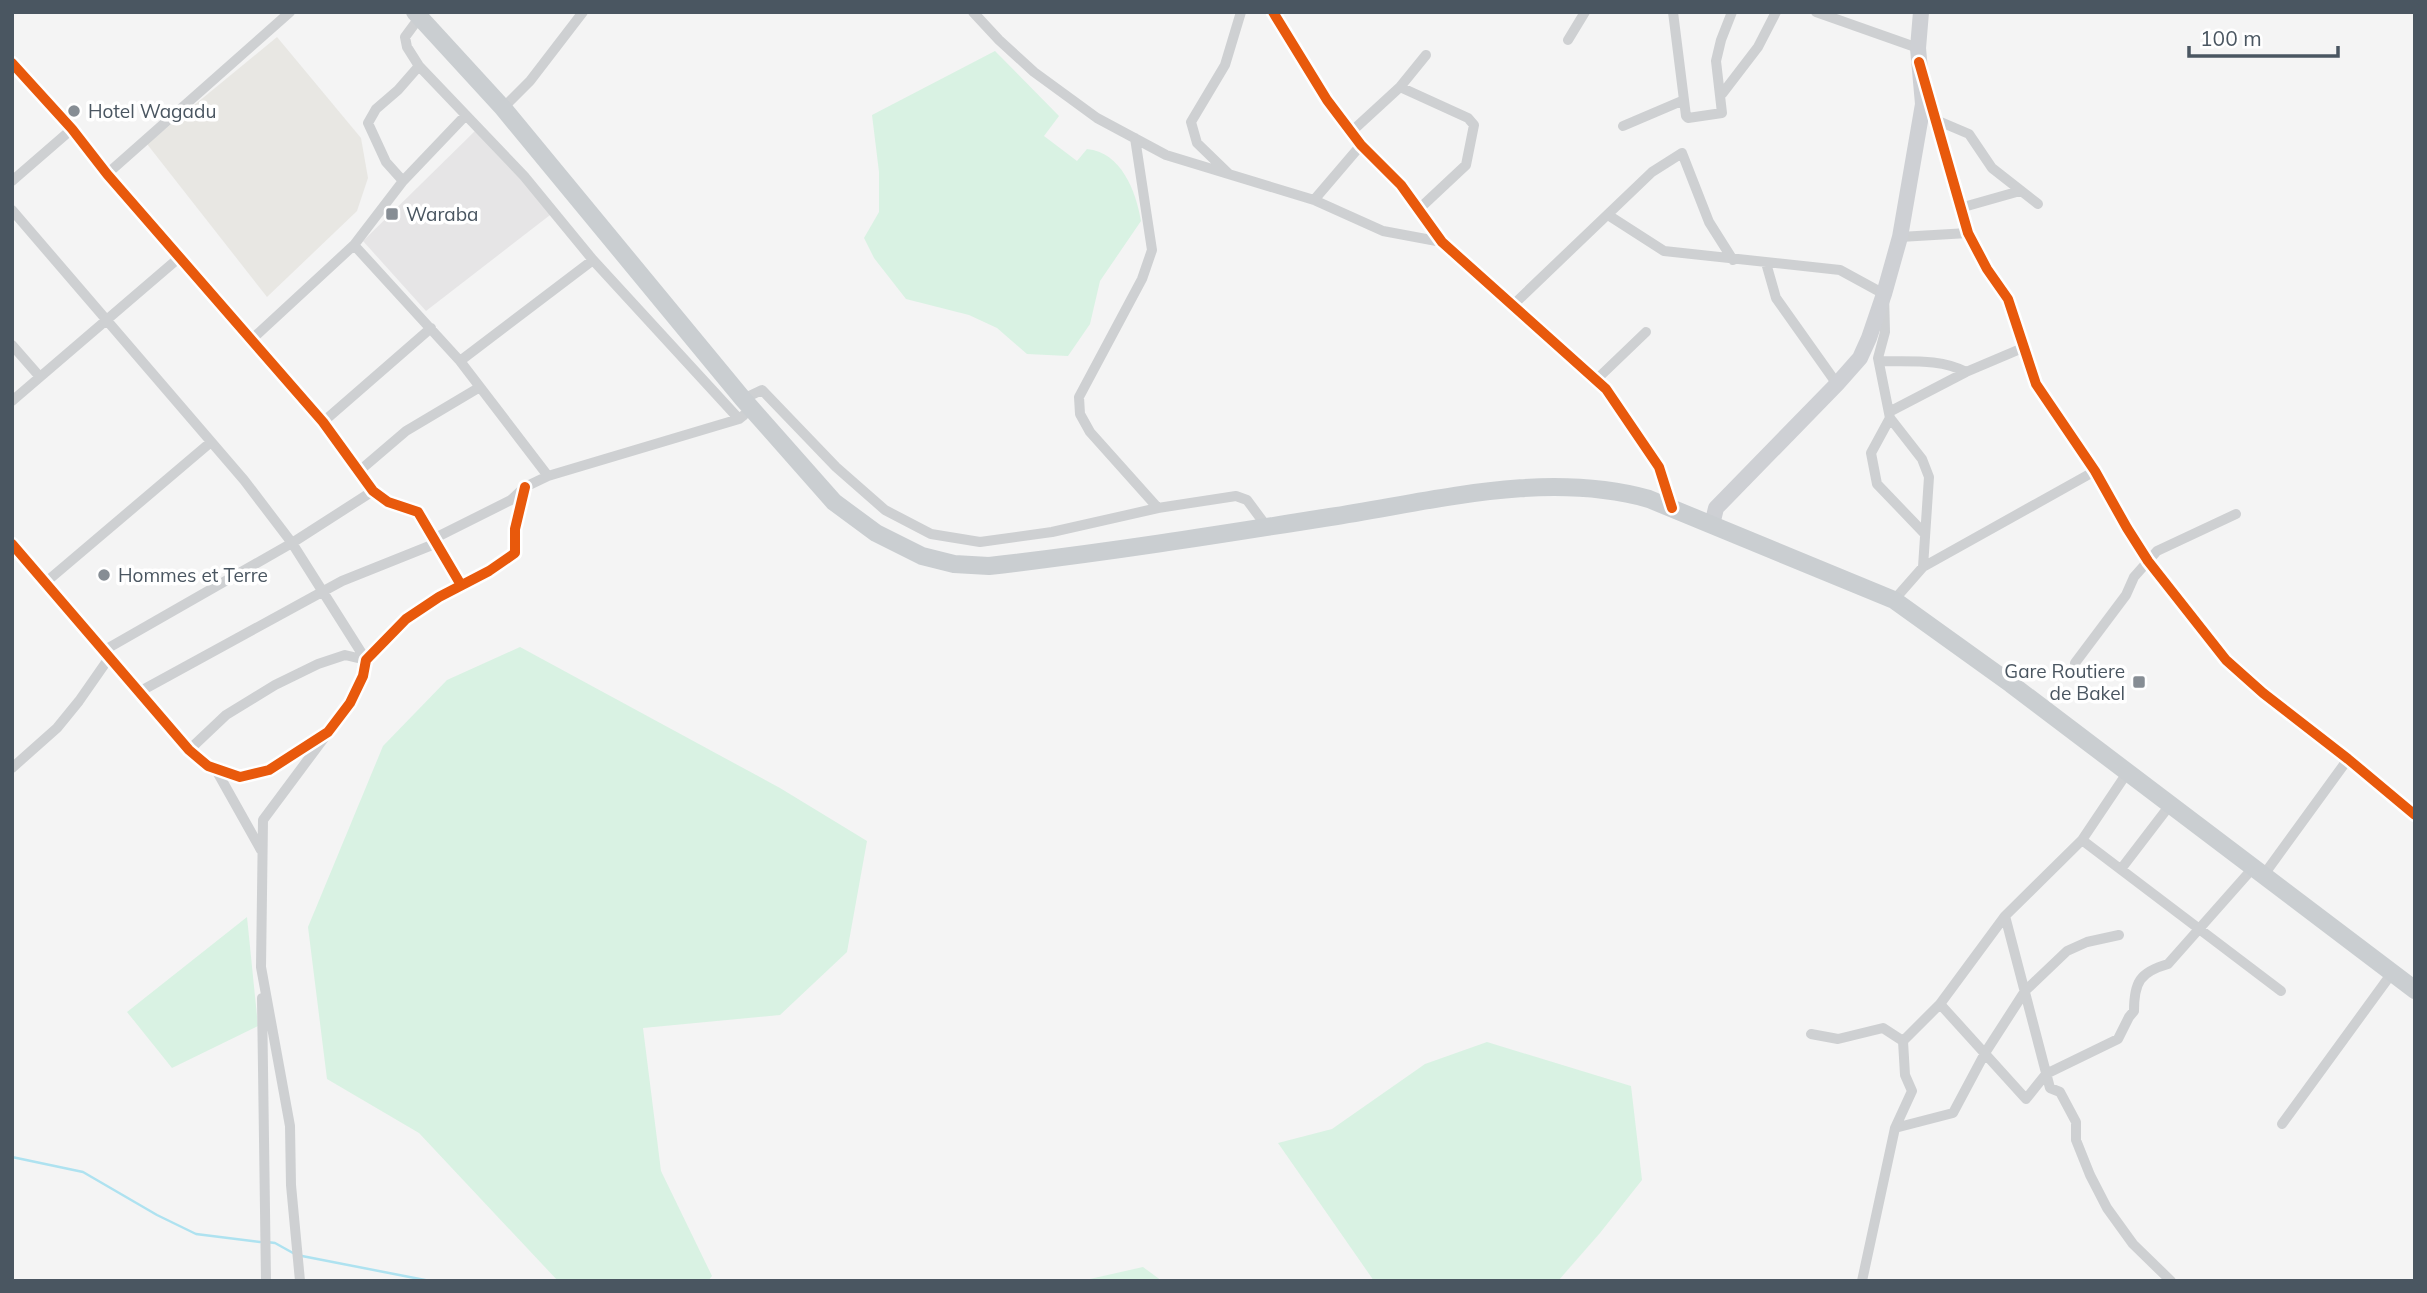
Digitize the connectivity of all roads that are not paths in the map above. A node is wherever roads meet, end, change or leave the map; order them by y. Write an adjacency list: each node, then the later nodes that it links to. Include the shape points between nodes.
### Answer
1 (290, 12): 29 (street)
2 (583, 12): 21 (street)
3 (973, 12): 27 (street, via 1034,72 1097,118)
4 (1241, 12): 30 (street, via 1225,65 1191,122 1197,143)
5 (1273, 12): 26 (street)
6 (1673, 12): 20 (street)
7 (1732, 12): 19 (street, via 1716,61)
8 (1776, 12): 19 (street, via 1758,47)
9 (1816, 12): 15 (street)
10 (1921, 12): 15 (street)
11 (1581, 14): 13 (street)
12 (417, 15): 17 (street, via 405,37); 21 (main road)
13 (1568, 40)
14 (1426, 55): 18 (street)
15 (1919, 55): 23 (street); 41 (street, via 1923,104)
16 (12, 63): 25 (street)
17 (419, 66): 22 (street); 32 (street, via 376,108 368,122 386,162)
18 (1400, 87): 26 (street); 37 (street, via 1474,125 1466,165)
19 (1722, 94): 20 (street, via 1724,110 1720,114 1688,118)
20 (1684, 100): 24 (street)
21 (503, 108): 64 (main road)
22 (466, 116): 32 (street); 45 (street, via 524,176)
23 (1936, 120): 33 (street, via 1969,134 1992,168); 36 (street)
24 (1623, 126)
25 (72, 129): 29 (street); 31 (street)
26 (1351, 132): 28 (street)
27 (1135, 138): 30 (street, via 1166,155); 73 (street, via 1152,250 1142,279 1079,397 1080,414 1090,432)
28 (1361, 145): 34 (street); 37 (street)
29 (107, 174): 44 (street)
30 (1230, 175): 34 (street)
31 (12, 181)
32 (403, 181): 43 (street)
33 (2020, 191): 35 (street); 36 (street)
34 (1314, 200): 42 (street, via 1383,231)
35 (2038, 204)
36 (1960, 208): 40 (street)
37 (1419, 209): 42 (street)
38 (12, 210): 50 (street)
39 (1608, 215): 46 (street, via 1664,251); 46 (street, via 1652,172 1682,153 1709,222); 49 (street)
40 (1968, 233): 41 (street); 55 (street, via 2008,299)
41 (1900, 237): 48 (street)
42 (1442, 242): 49 (street)
43 (354, 245): 51 (street); 53 (street)
44 (180, 257): 50 (street); 53 (street)
45 (593, 260): 56 (street); 64 (street)
46 (1734, 260): 47 (street)
47 (1766, 263): 48 (street, via 1840,270); 61 (street, via 1776,298)
48 (1885, 294): 57 (street); 61 (street, via 1860,358)
49 (1513, 305): 60 (street)
50 (107, 321): 59 (street); 67 (street)
51 (432, 328): 56 (street); 66 (street)
52 (1646, 332): 60 (street)
53 (251, 340): 66 (street)
54 (12, 345): 59 (street)
55 (2025, 347): 58 (street); 68 (street, via 2036,384)
56 (460, 361): 62 (street)
57 (1879, 361): 58 (street, via 1929,362); 65 (street)
58 (1966, 373): 65 (street)
59 (40, 377): 63 (street)
60 (1597, 379): 74 (street, via 1659,467)
61 (1837, 384): 76 (street, via 1716,508)
62 (480, 387): 69 (street, via 406,431); 70 (street)
63 (12, 401)
64 (744, 409): 70 (street); 73 (street, via 762,390 885,510 931,534 980,542 1052,533); 77 (main road, via 849,515 898,545 954,564 989,566 1041,560)
65 (1889, 415): 78 (street, via 1922,459 1929,477); 78 (street, via 1871,453 1877,484)
66 (323, 422): 69 (street)
67 (211, 442): 80 (street); 85 (street)
68 (2095, 471): 83 (street); 84 (street)
69 (358, 472): 72 (street)
70 (548, 476): 71 (street)
71 (526, 487): 79 (street); 86 (street, via 515,529 515,553)
72 (373, 491): 79 (street, via 388,502 418,512); 80 (street)
73 (1158, 508): 77 (street, via 1236,496 1247,500)
74 (1672, 508): 76 (main road); 77 (main road, via 1622,491 1530,486)
75 (2235, 514): 83 (street, via 2157,551)
76 (1712, 525): 88 (main road)
77 (1267, 527)
78 (1924, 533): 84 (street)
79 (436, 541): 86 (street); 87 (street)
80 (292, 543): 87 (street); 89 (street)
81 (12, 544): 82 (street)
82 (17, 558): 85 (street)
83 (2148, 561): 91 (street); 95 (street, via 2226,660)
84 (1923, 567): 88 (street)
85 (46, 582): 89 (street)
86 (461, 585): 90 (street, via 406,619)
87 (324, 591): 90 (street); 92 (street)
88 (1894, 600): 98 (main road)
89 (106, 654): 92 (street); 96 (street, via 79,701)
90 (366, 660): 93 (street, via 350,703); 94 (street, via 345,654 275,685 226,715)
91 (2075, 663)
92 (139, 692): 94 (street)
93 (328, 732): 97 (street, via 269,769 240,776); 102 (street, via 263,820)
94 (189, 750): 97 (street)
95 (2348, 759): 100 (street); 104 (street)
96 (12, 768)
97 (215, 768): 102 (street)
98 (2127, 773): 99 (main road); 101 (street)
99 (2170, 805): 103 (street); 104 (main road)
100 (2415, 815)
101 (2082, 840): 103 (street); 105 (street)
102 (263, 852): 108 (street)
103 (2121, 869): 106 (street)
104 (2258, 872): 106 (street); 109 (main road)
105 (2005, 916): 111 (street); 113 (street)
106 (2200, 929): 112 (street); 117 (street, via 2168,964 2151,968 2140,980 2134,1011 2118,1040)
107 (2119, 935): 111 (street, via 2067,951)
108 (261, 967): 120 (street); 121 (street, via 289,1126)
109 (2392, 974): 110 (main road); 118 (street)
110 (2415, 990)
111 (2025, 991): 116 (street); 117 (street)
112 (2281, 991)
113 (1940, 1004): 115 (street); 116 (street)
114 (1811, 1034): 115 (street, via 1838,1039 1883,1028)
115 (1903, 1041): 119 (street, via 1905,1075 1912,1091)
116 (1985, 1054): 117 (street, via 2026,1099); 119 (street, via 1953,1113)
117 (2046, 1074): 123 (street, via 2050,1088 2060,1091 2076,1122 2076,1140 2106,1208 2133,1244)
118 (2282, 1124)
119 (1895, 1128): 122 (street)
120 (266, 1281)
121 (300, 1281)
122 (1862, 1281)
123 (2171, 1281)

